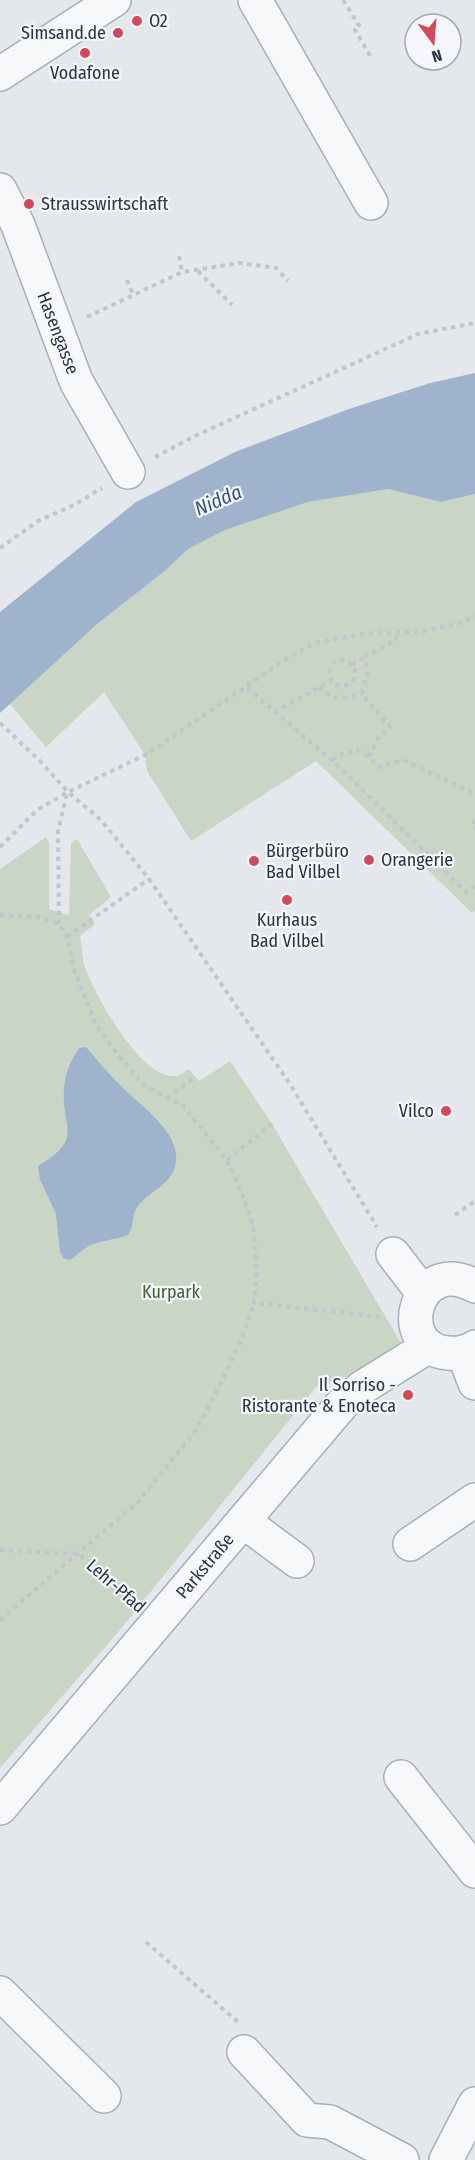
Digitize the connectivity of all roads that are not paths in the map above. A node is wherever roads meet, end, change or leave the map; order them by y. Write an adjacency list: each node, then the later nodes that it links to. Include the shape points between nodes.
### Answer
1 (114, 0): 3 (street)
2 (255, 0): 6 (street)
3 (77, 10): 4 (street)
4 (0, 74)
5 (0, 190): 7 (street, Hasengasse, via 21,233 76,381)
6 (371, 203)
7 (128, 472)
8 (393, 1254): 10 (street)
9 (471, 1280): 10 (street, Parkstraße, via 448,1278 434,1283)
10 (422, 1320): 11 (street, via 442,1353 457,1354); 14 (street, Parkstraße, via 343,1402)
11 (469, 1349): 12 (street)
12 (475, 1383)
13 (475, 1500): 15 (street)
14 (243, 1521): 16 (street); 18 (street, Parkstraße)
15 (410, 1544)
16 (297, 1561)
17 (401, 1777): 19 (street)
18 (0, 1808)
19 (475, 1871)
20 (0, 1993): 22 (street)
21 (244, 2052): 24 (street, via 307,2120 330,2122)
22 (104, 2096)
23 (475, 2104): 25 (street)
24 (402, 2160)
25 (446, 2160)

